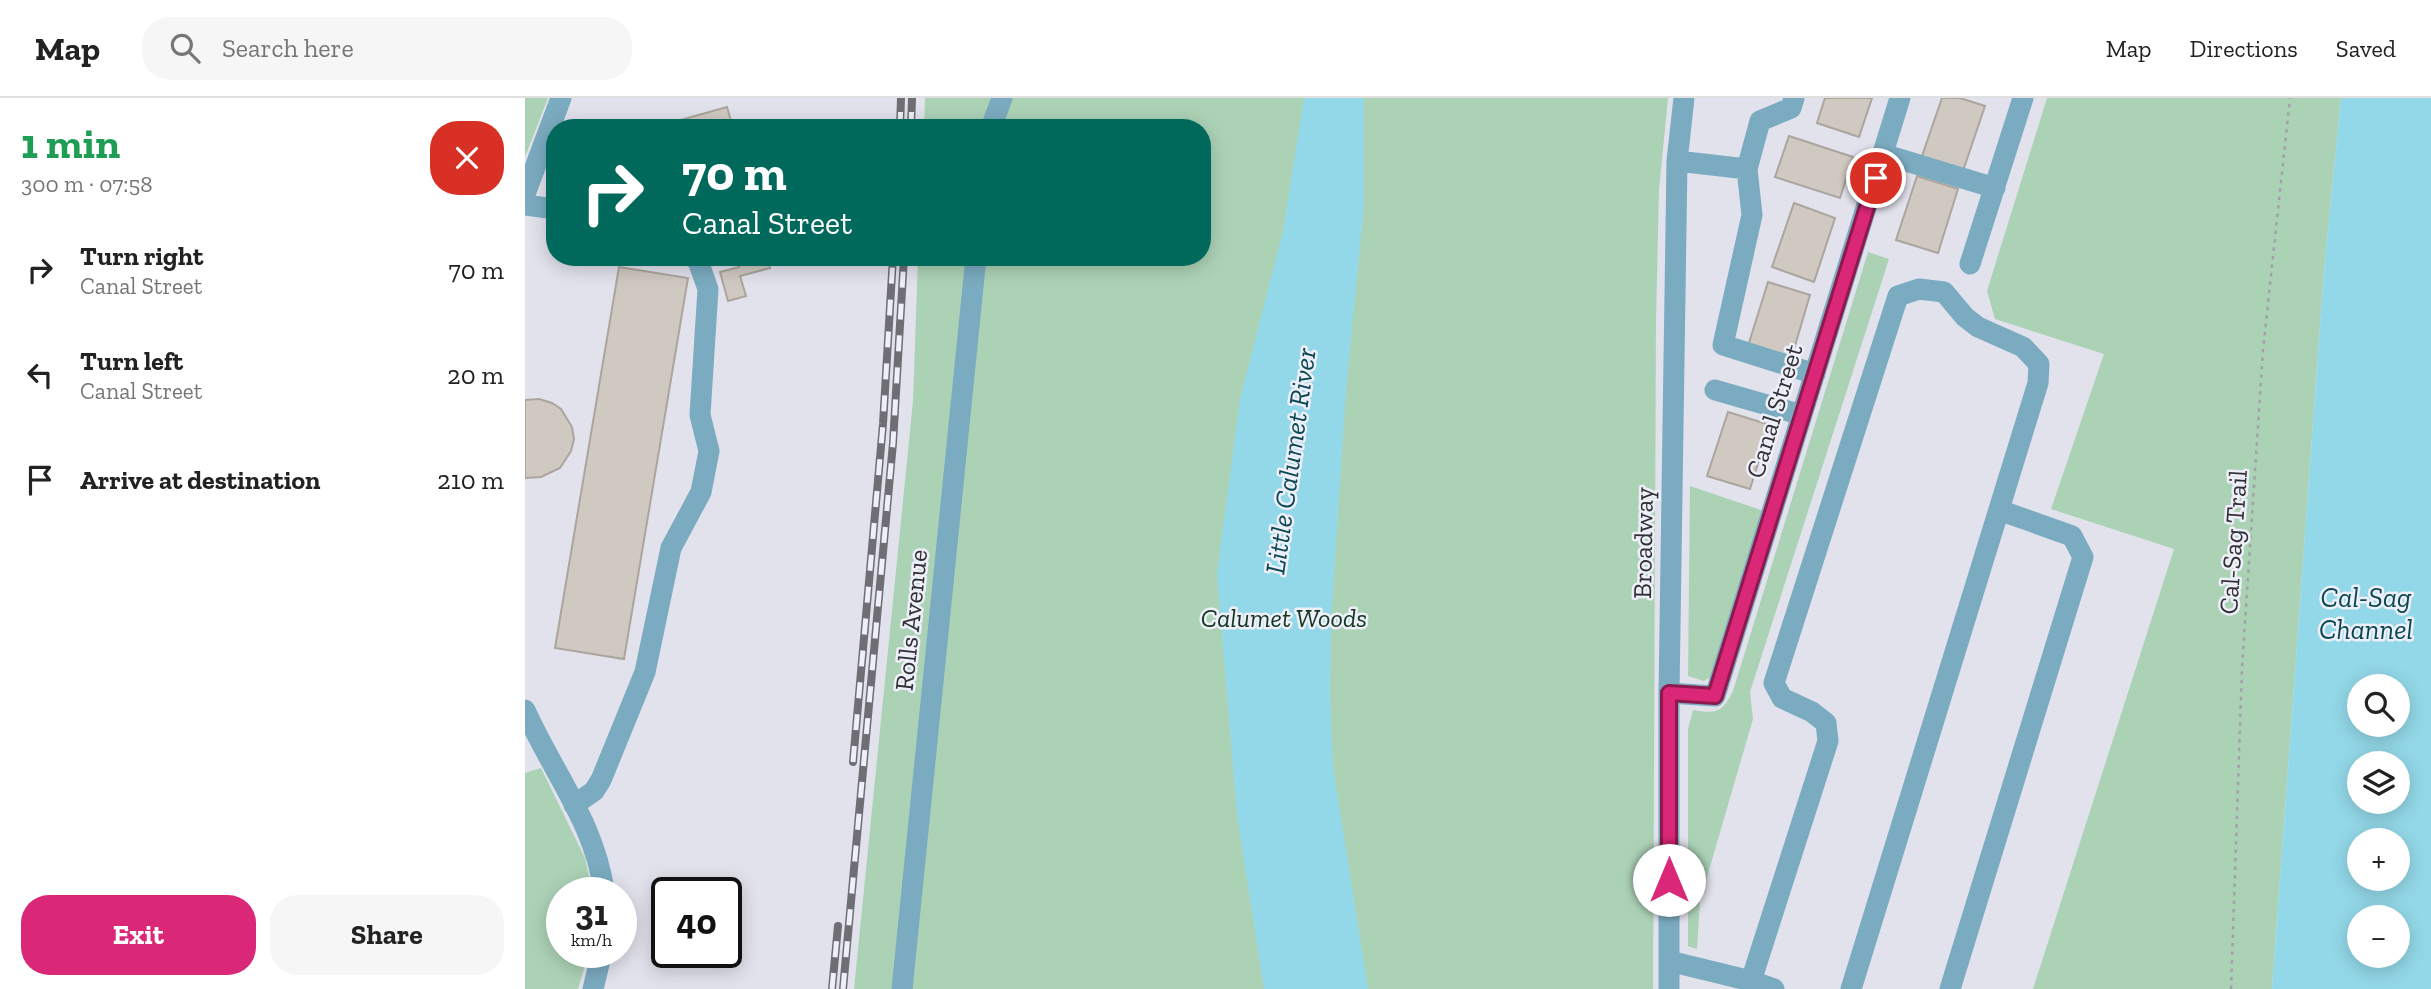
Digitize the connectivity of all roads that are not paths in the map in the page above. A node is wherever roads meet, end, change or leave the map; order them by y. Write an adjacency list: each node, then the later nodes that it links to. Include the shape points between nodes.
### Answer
1 (561, 98): 7 (street)
2 (1002, 98): 8 (street)
3 (1684, 98): 11 (street, Broadway)
4 (1794, 98): 12 (street, via 1791,108 1760,121)
5 (1901, 98): 10 (street, Canal Street)
6 (2023, 98): 13 (street)
7 (553, 119)
8 (994, 119)
9 (546, 138): 14 (street)
10 (1883, 154): 13 (street); 20 (street, Canal Street)
11 (1677, 161): 12 (street); 24 (street, Broadway)
12 (1747, 169): 20 (street, via 1752,215 1723,345)
13 (1995, 188): 17 (street)
14 (525, 194)
15 (525, 205): 16 (street)
16 (546, 208)
17 (1970, 264)
18 (700, 266): 26 (street, via 708,289 700,415 709,451 701,492 671,548 645,672 601,780)
19 (975, 266): 32 (street, Rolls Avenue)
20 (1815, 374): 22 (street, Canal Street)
21 (1715, 390): 22 (street)
22 (1802, 415): 24 (street, Canal Street, via 1715,696)
23 (1999, 510): 30 (street, via 2038,383 2039,364 2024,347 1978,327 1944,292 1919,289 1898,296 1775,683 1782,698 1826,723 1828,741); 35 (street); 36 (street, via 2072,536 2083,557)
24 (1669, 693): 28 (street, Broadway)
25 (525, 710): 26 (street)
26 (574, 805): 27 (street)
27 (601, 877)
28 (1669, 961): 30 (street); 33 (street, Broadway)
29 (598, 968): 31 (street)
30 (1751, 981): 34 (street)
31 (593, 989)
32 (902, 989)
33 (1669, 989)
34 (1774, 989)
35 (1851, 989)
36 (1949, 989)

